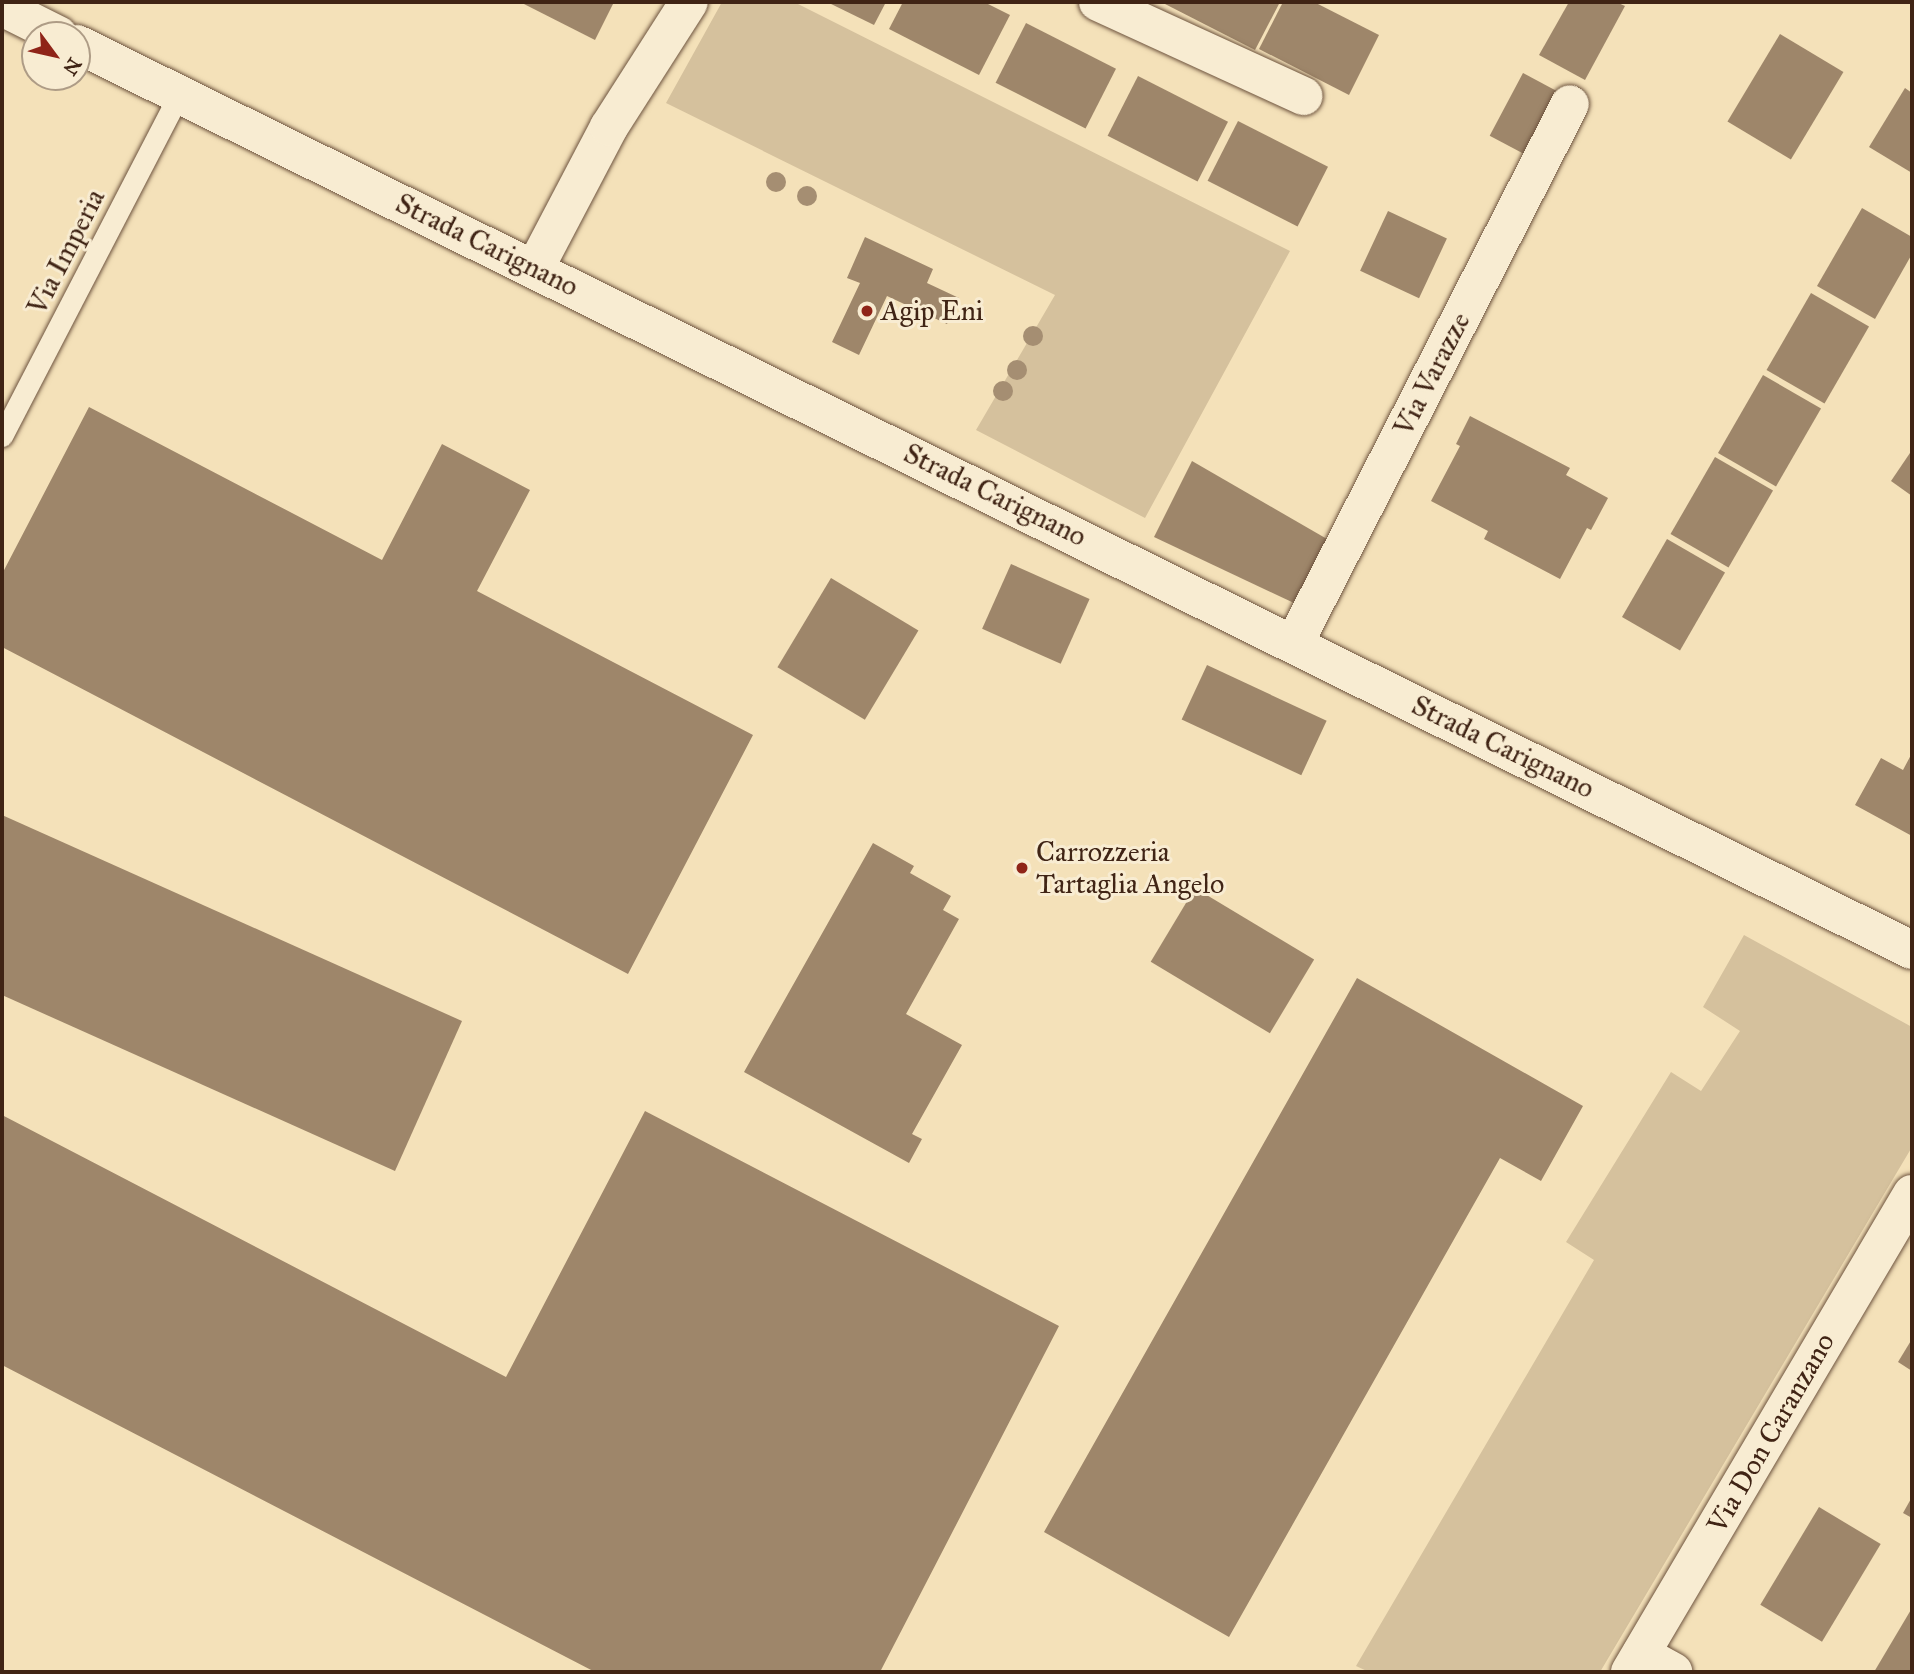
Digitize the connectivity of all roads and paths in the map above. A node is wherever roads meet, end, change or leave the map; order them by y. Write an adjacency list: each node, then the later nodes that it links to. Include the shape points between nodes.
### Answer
1 (689, 2): 9 (street, via 609,127)
2 (1098, 2): 7 (street)
3 (2, 7): 4 (street)
4 (30, 21)
5 (91, 51): 6 (street, Strada Carignano)
6 (179, 94): 9 (street, Strada Carignano); 10 (lane, Via Imperia)
7 (1303, 96)
8 (1570, 104): 11 (street, Via Varazze)
9 (535, 268): 11 (street, Strada Carignano)
10 (2, 436)
11 (1294, 644): 12 (street, Strada Carignano)
12 (1912, 950)
13 (1912, 1194): 14 (street, Via Don Caranzano)
14 (1648, 1666)

